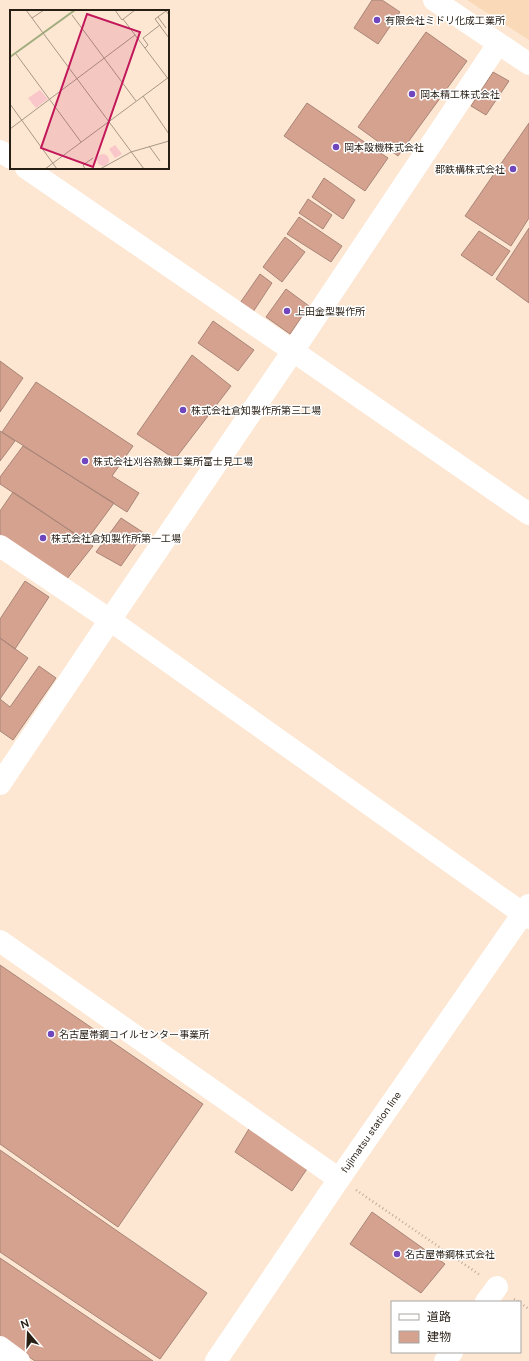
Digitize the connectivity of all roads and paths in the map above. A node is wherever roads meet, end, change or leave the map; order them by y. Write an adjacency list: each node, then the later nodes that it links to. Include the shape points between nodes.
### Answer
1 (434, 0): 2 (street)
2 (498, 44): 3 (street); 7 (street)
3 (529, 64)
4 (0, 151): 5 (street)
5 (10, 157)
6 (27, 169): 7 (street)
7 (294, 351): 8 (street); 10 (street)
8 (529, 514)
9 (0, 546): 10 (street)
10 (110, 620): 11 (street); 12 (street)
11 (0, 784)
12 (527, 913): 14 (street, fujimatsu station line)
13 (0, 941): 14 (street)
14 (339, 1179): 15 (path); 22 (street, fujimatsu station line)
15 (492, 1294): 16 (path)
16 (516, 1301)
17 (521, 1303): 18 (path)
18 (529, 1309)
19 (0, 1347): 21 (street)
20 (451, 1353): 23 (street)
21 (20, 1361)
22 (216, 1361)
23 (445, 1361)

